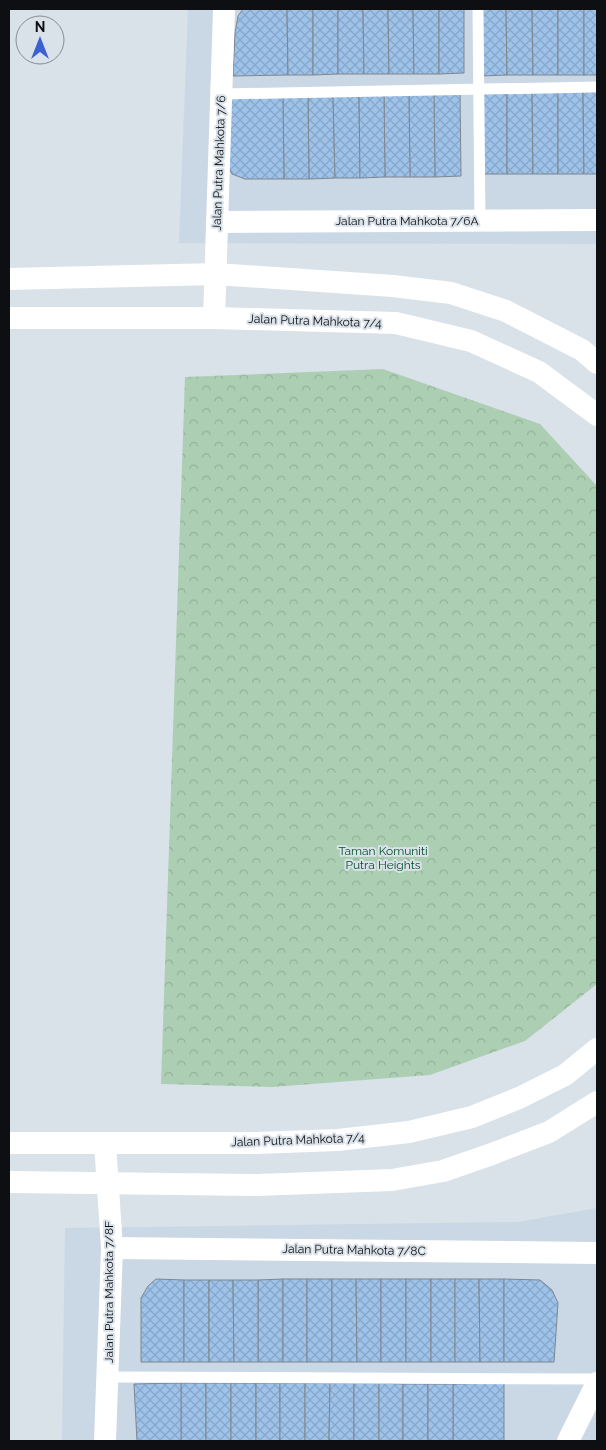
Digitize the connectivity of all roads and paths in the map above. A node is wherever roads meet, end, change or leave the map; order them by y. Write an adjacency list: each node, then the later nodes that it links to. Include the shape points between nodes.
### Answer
1 (224, 9): 5 (street, Jalan Putra Mahkota 7/6)
2 (478, 9): 4 (lane)
3 (597, 87): 4 (lane)
4 (479, 89): 5 (lane); 7 (lane)
5 (222, 94): 8 (street, Jalan Putra Mahkota 7/6)
6 (597, 220): 7 (street, Jalan Putra Mahkota 7/6A)
7 (480, 221): 8 (street, Jalan Putra Mahkota 7/6A)
8 (218, 222): 9 (street, Jalan Putra Mahkota 7/6)
9 (216, 274): 10 (street); 12 (street, Jalan Putra Mahkota 7/6); 13 (street, via 451,293 506,311 582,350)
10 (9, 279)
11 (9, 318): 12 (street, Jalan Putra Mahkota 7/4)
12 (214, 318): 14 (street, Jalan Putra Mahkota 7/4, via 396,323 471,341 539,372)
13 (597, 363)
14 (597, 415)
15 (597, 1049): 18 (street, Jalan Putra Mahkota 7/4, via 565,1074 519,1098 472,1117 409,1132 338,1140)
16 (597, 1102): 20 (street, via 549,1132 443,1171 392,1180 257,1185)
17 (9, 1143): 18 (street, Jalan Putra Mahkota 7/4)
18 (105, 1143): 20 (street, Jalan Putra Mahkota 7/8F)
19 (9, 1182): 20 (street)
20 (108, 1182): 21 (street, Jalan Putra Mahkota 7/8F)
21 (112, 1248): 22 (street, Jalan Putra Mahkota 7/8C); 23 (street, Jalan Putra Mahkota 7/8F)
22 (597, 1253)
23 (109, 1377): 24 (lane); 26 (street, Jalan Putra Mahkota 7/8F)
24 (597, 1379)
25 (597, 1383): 27 (street)
26 (105, 1441)
27 (568, 1441)

